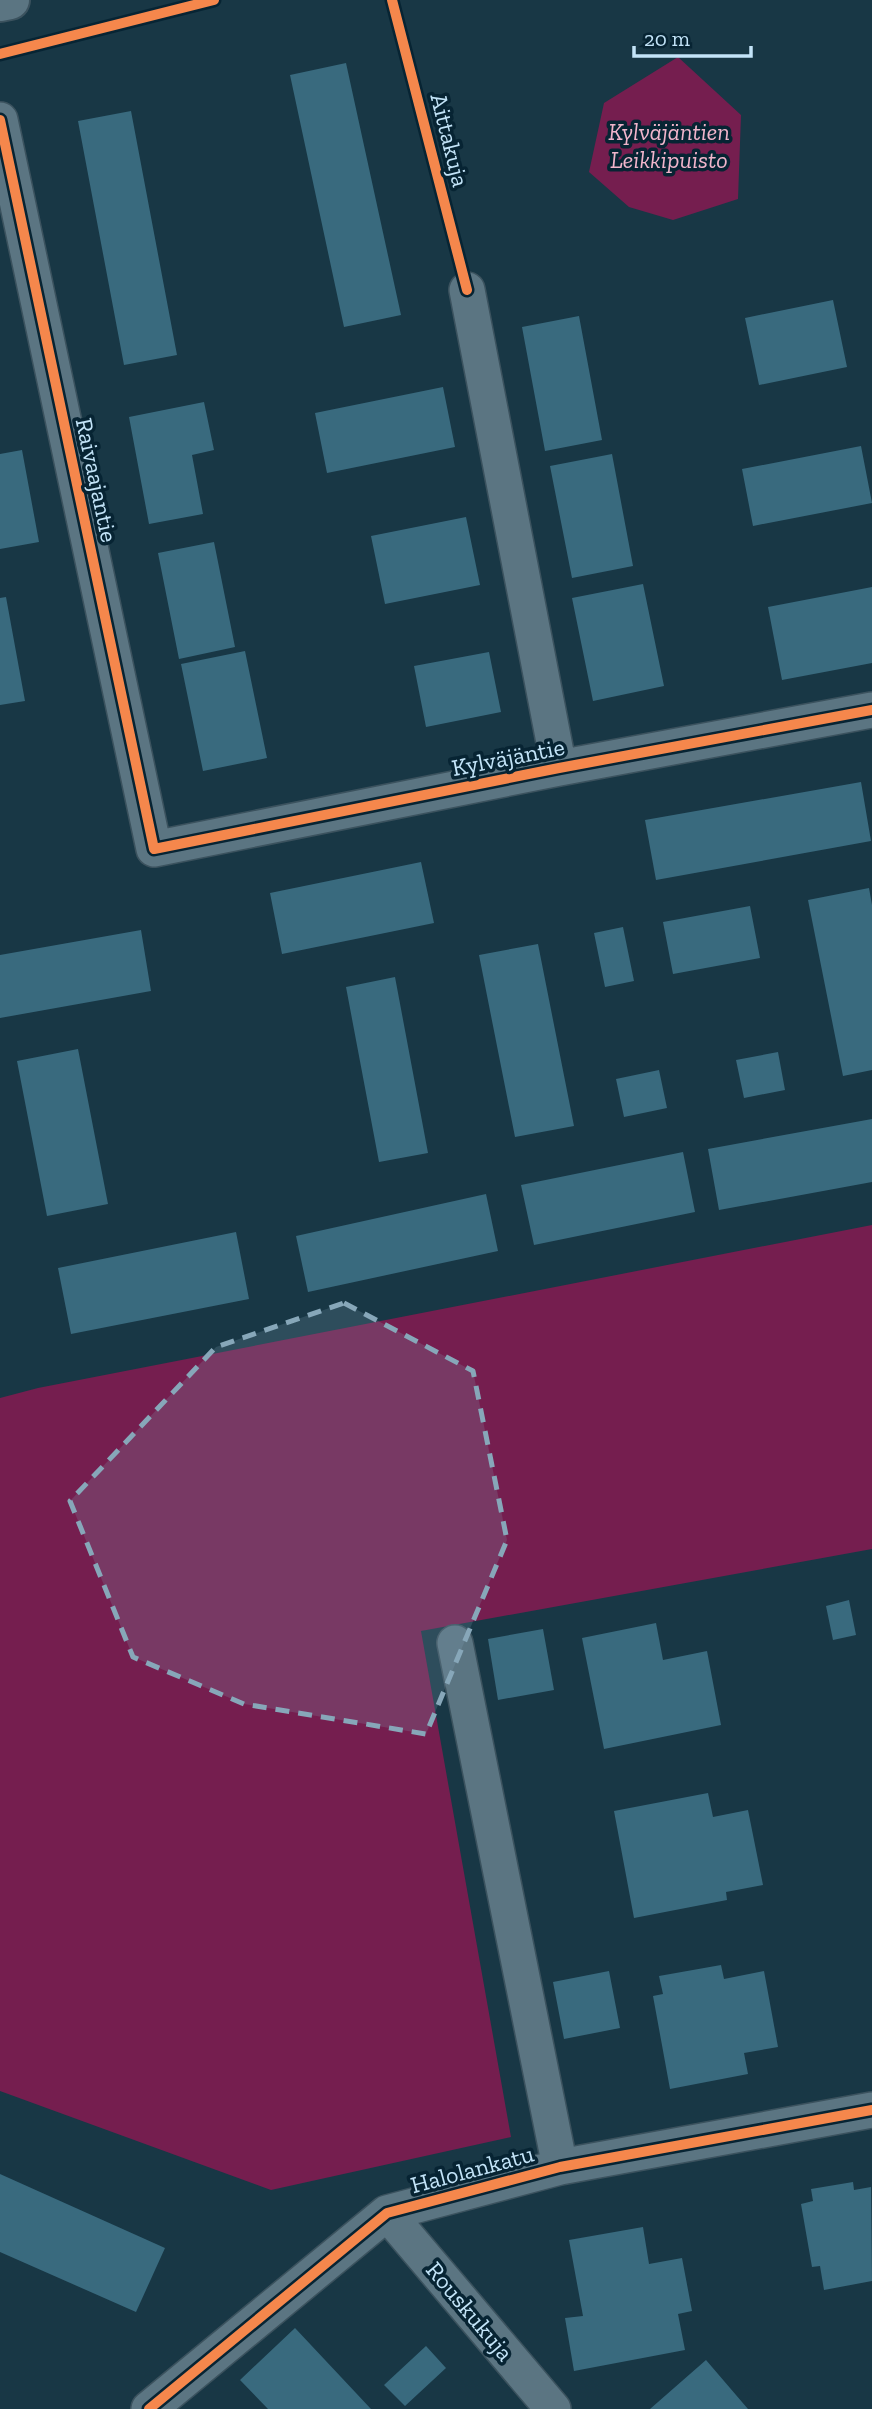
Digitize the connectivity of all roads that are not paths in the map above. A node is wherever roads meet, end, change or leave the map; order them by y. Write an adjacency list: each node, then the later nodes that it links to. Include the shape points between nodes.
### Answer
1 (10, 0): 2 (street)
2 (0, 2)
3 (0, 120): 7 (street, Raivaajantie)
4 (467, 290): 6 (street)
5 (872, 710): 6 (street, Kylväjäntie)
6 (559, 768): 7 (street, Kylväjäntie)
7 (154, 849)
8 (454, 1643): 10 (street)
9 (872, 2110): 10 (street, Halolankatu)
10 (560, 2167): 11 (street, Halolankatu)
11 (387, 2213): 12 (street, Halolankatu); 13 (street, Rouskukuja)
12 (149, 2409)
13 (553, 2409)

